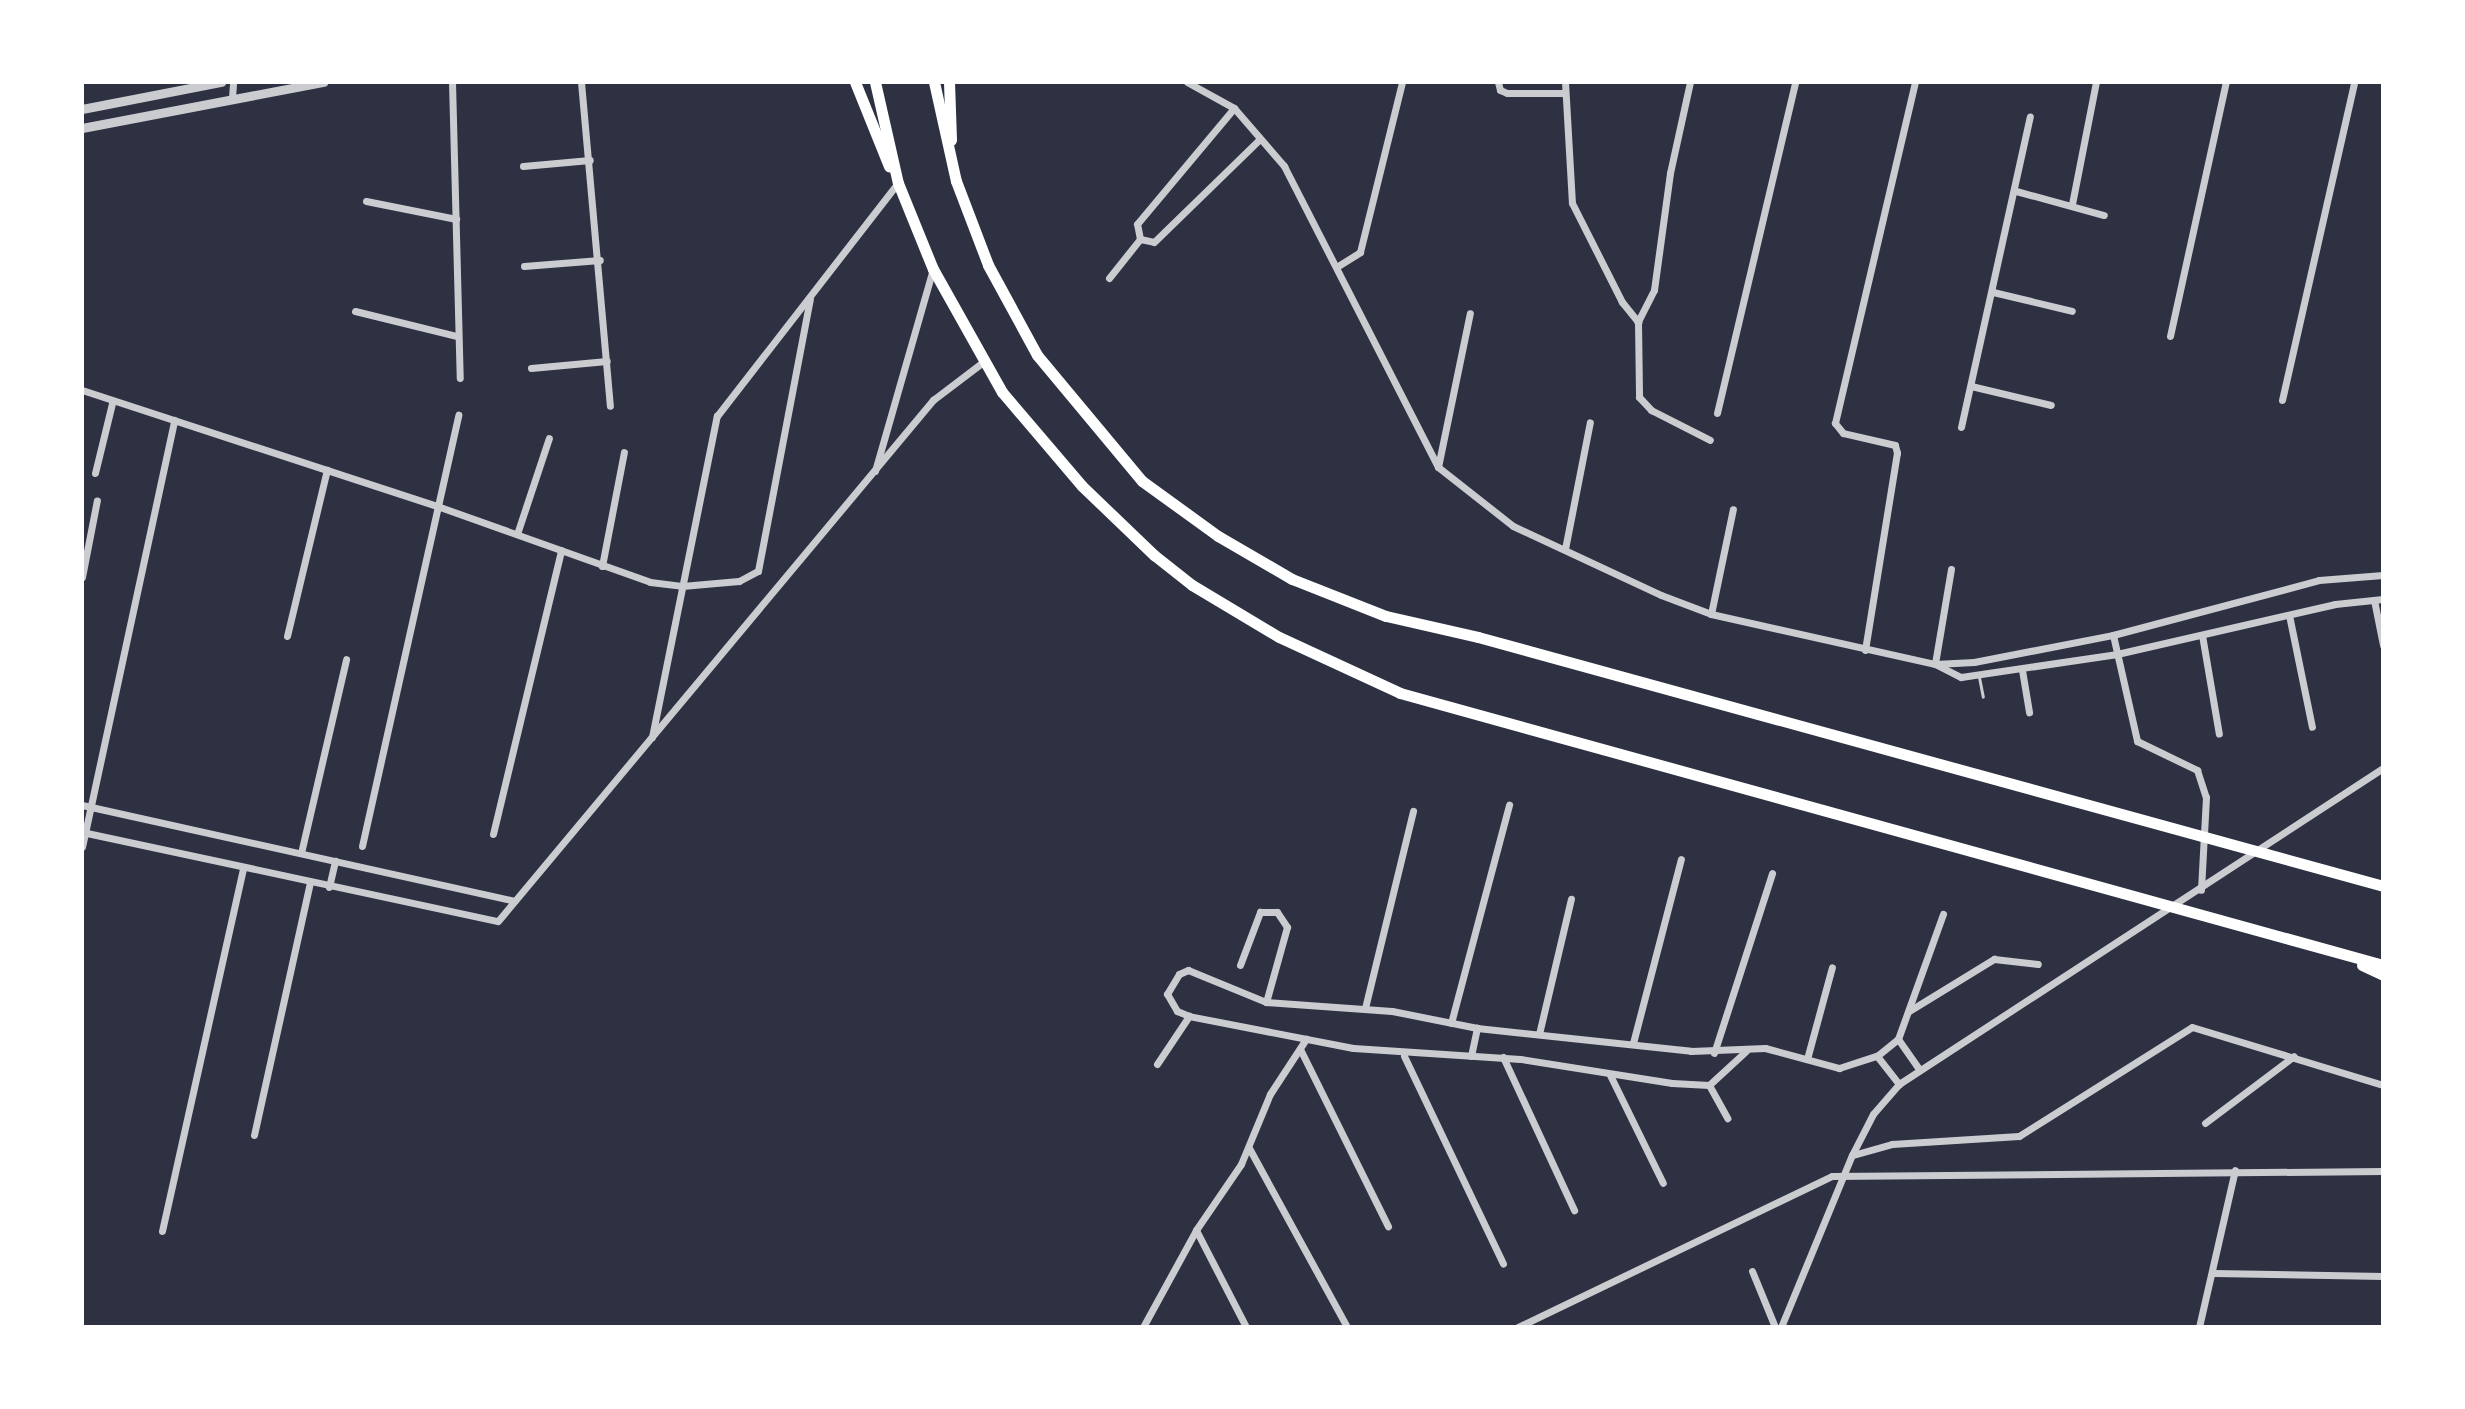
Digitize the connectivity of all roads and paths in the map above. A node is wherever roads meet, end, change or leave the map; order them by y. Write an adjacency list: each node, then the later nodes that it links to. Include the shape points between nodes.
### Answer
1 (221, 82): 23 (street)
2 (233, 82): 21 (street)
3 (324, 82): 21 (street)
4 (452, 82): 35 (street)
5 (581, 82): 27 (street)
6 (855, 82): 30 (highway)
7 (875, 82): 30 (highway)
8 (934, 82): 29 (highway)
9 (949, 82): 29 (highway)
10 (1187, 82): 22 (street)
11 (1402, 82): 39 (street, via 1360,252)
12 (1498, 82): 20 (street, via 1507,93)
13 (1565, 82): 20 (street)
14 (1690, 82): 47 (street, via 1670,173 1654,290)
15 (1795, 82): 60 (street)
16 (1915, 82): 90 (street, via 1835,423 1843,433 1888,441 1897,453)
17 (2095, 82): 33 (street)
18 (2226, 82): 49 (street)
19 (2354, 82): 56 (street)
20 (1562, 93): 47 (street, via 1572,203 1622,302)
21 (232, 98): 25 (street)
22 (1234, 108): 26 (street); 36 (street, via 1137,224)
23 (82, 109)
24 (2030, 117): 31 (street)
25 (82, 128)
26 (1260, 139): 36 (street, via 1154,242); 39 (street, via 1284,166)
27 (590, 160): 28 (street); 37 (street)
28 (523, 166)
29 (956, 181): 116 (highway, via 1013,316 1075,405 1142,481 1218,536 1292,579 1386,616)
30 (898, 183): 40 (highway); 43 (street)
31 (2016, 191): 33 (street); 42 (street)
32 (366, 201): 35 (street)
33 (2072, 204): 34 (street)
34 (2104, 215)
35 (456, 219): 48 (street)
36 (1140, 239): 41 (street)
37 (600, 260): 38 (street); 50 (street)
38 (524, 266)
39 (1338, 266): 68 (street)
40 (933, 269): 51 (highway); 71 (street)
41 (1109, 278)
42 (1993, 292): 45 (street); 54 (street)
43 (810, 299): 82 (street, via 717,416); 82 (street, via 753,578)
44 (355, 311): 48 (street)
45 (2072, 311)
46 (1470, 313): 68 (street)
47 (1638, 322): 66 (street, via 1641,403)
48 (457, 336): 53 (street)
49 (2170, 336)
50 (607, 361): 52 (street); 59 (street)
51 (983, 362): 71 (street, via 933,400); 122 (highway, via 1015,409 1082,486 1154,555 1217,600 1339,667 1400,693)
52 (531, 368)
53 (460, 378)
54 (1971, 386): 58 (street); 64 (street)
55 (82, 390): 57 (street)
56 (2282, 400)
57 (112, 403): 62 (street); 70 (street)
58 (2051, 405)
59 (610, 406)
60 (1717, 413)
61 (458, 415): 73 (street)
62 (174, 420): 69 (street); 104 (street)
63 (1590, 422): 76 (street)
64 (1961, 427)
65 (549, 438): 75 (street)
66 (1710, 440)
67 (624, 452): 78 (street)
68 (1438, 467): 76 (street, via 1513,526)
69 (327, 470): 73 (street); 88 (street)
70 (95, 473)
71 (874, 476): 100 (street)
72 (97, 500): 81 (street)
73 (437, 506): 75 (street); 108 (street)
74 (1733, 509): 84 (street)
75 (517, 534): 77 (street)
76 (1565, 549): 84 (street)
77 (561, 550): 78 (street); 107 (street)
78 (602, 566): 82 (street)
79 (1951, 569): 93 (street)
80 (2383, 575): 86 (street, via 2319,580)
81 (82, 577)
82 (682, 586): 100 (street)
83 (2378, 599): 85 (street); 89 (street)
84 (1711, 614): 90 (street)
85 (2289, 615): 87 (street); 98 (street)
86 (2113, 635): 91 (street); 93 (street, via 1974,662)
87 (2202, 635): 91 (street); 99 (street)
88 (287, 636)
89 (2383, 645)
90 (1865, 650): 93 (street)
91 (2117, 654): 94 (street); 118 (street, via 2137,741 2197,770 2206,797)
92 (346, 659): 110 (street)
93 (1935, 664): 95 (street, via 1949,675)
94 (2022, 670): 95 (street); 97 (street)
95 (1979, 675): 96 (lane)
96 (1983, 697)
97 (2029, 712)
98 (2312, 727)
99 (2219, 734)
100 (651, 739): 120 (street)
101 (2383, 768): 118 (street)
102 (82, 805): 104 (street)
103 (1509, 805): 132 (street)
104 (91, 807): 106 (street); 110 (street)
105 (1413, 811): 129 (street)
106 (84, 833): 109 (street); 113 (street)
107 (493, 834)
108 (362, 846)
109 (82, 847)
110 (301, 853): 112 (street)
111 (1681, 859): 137 (street)
112 (335, 861): 117 (street); 120 (street)
113 (243, 868): 115 (street); 165 (street)
114 (1772, 873): 140 (street)
115 (310, 883): 117 (street); 155 (street)
116 (2383, 886)
117 (329, 887): 120 (street, via 498,921)
118 (2201, 890): 148 (street)
119 (1571, 899): 134 (street)
120 (514, 901)
121 (1943, 914): 130 (street)
122 (2332, 952): 125 (highway); 127 (highway)
123 (2038, 964): 130 (street, via 1994,959)
124 (1240, 965): 128 (street, via 1260,912 1277,912 1287,927)
125 (2383, 965)
126 (1832, 967): 146 (street)
127 (2383, 975)
128 (1266, 1002): 129 (street); 131 (street, via 1188,970 1179,974 1167,994 1177,1011)
129 (1365, 1008): 132 (street)
130 (1909, 1011): 136 (street)
131 (1189, 1016): 135 (street); 147 (street)
132 (1451, 1023): 133 (street)
133 (1477, 1028): 134 (street); 142 (street)
134 (1539, 1034): 137 (street)
135 (1306, 1039): 138 (street); 141 (street)
136 (1898, 1039): 143 (street); 148 (street)
137 (1633, 1043): 140 (street)
138 (1300, 1049): 156 (street, via 1270,1094); 163 (street)
139 (1746, 1051): 140 (street); 146 (street, via 1765,1048); 151 (street)
140 (1714, 1053)
141 (1404, 1056): 142 (street); 166 (street)
142 (1471, 1056): 145 (street)
143 (1877, 1056): 146 (street, via 1839,1068); 150 (street)
144 (2294, 1056): 152 (street); 154 (street); 157 (street, via 2192,1027 2019,1136 1892,1144)
145 (1503, 1057): 149 (street); 162 (street)
146 (1807, 1059)
147 (1157, 1064)
148 (1920, 1070): 150 (street)
149 (1610, 1075): 151 (street); 161 (street)
150 (1899, 1084): 157 (street)
151 (1709, 1085): 153 (street)
152 (2383, 1085)
153 (1727, 1118)
154 (2205, 1123)
155 (254, 1135)
156 (1249, 1148): 164 (street); 174 (street)
157 (1852, 1155): 160 (street)
158 (2235, 1170): 159 (street); 160 (street); 168 (street)
159 (2383, 1171)
160 (1843, 1174): 175 (street, via 1821,1179); 177 (street)
161 (1663, 1183)
162 (1574, 1210)
163 (1388, 1226)
164 (1196, 1230): 170 (street); 173 (street)
165 (162, 1231)
166 (1503, 1264)
167 (1752, 1271): 176 (street)
168 (2214, 1273): 169 (street); 178 (street)
169 (2383, 1276)
170 (1149, 1317): 171 (street); 172 (street)
171 (1143, 1327)
172 (1154, 1327)
173 (1246, 1327)
174 (1347, 1327)
175 (1518, 1327)
176 (1775, 1327)
177 (1781, 1327)
178 (2199, 1327)

